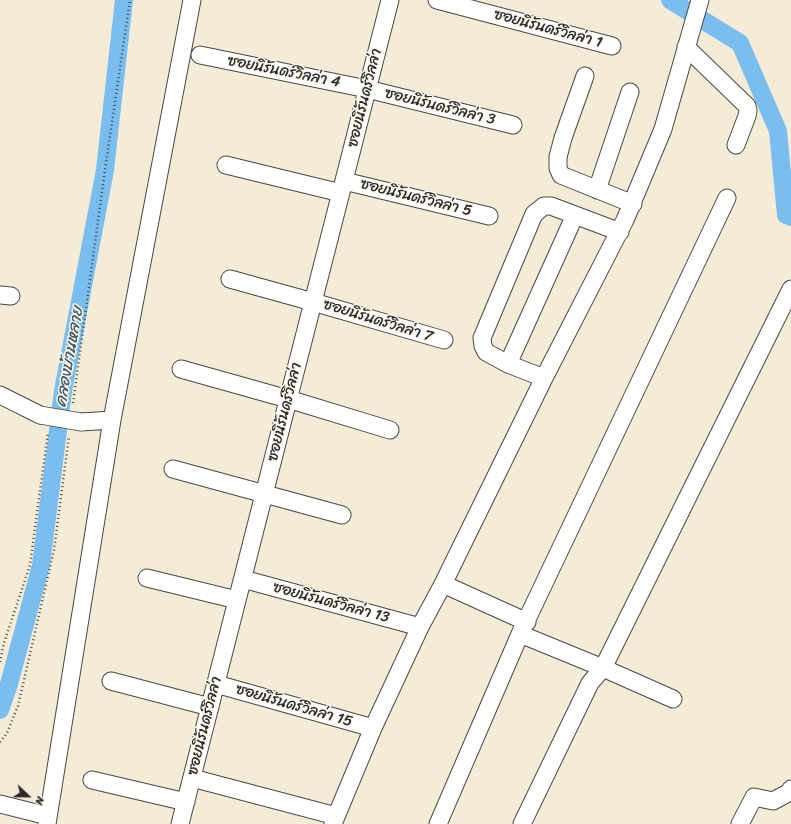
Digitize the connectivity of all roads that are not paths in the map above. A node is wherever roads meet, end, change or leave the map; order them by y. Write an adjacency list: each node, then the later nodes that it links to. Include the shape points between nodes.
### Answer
1 (192, 0): 30 (street)
2 (390, 0): 9 (street, ซอยนิรันดร์วิลล่า)
3 (437, 0): 5 (street, ซอยนิรันดร์วิลล่า 1)
4 (700, 0): 6 (street)
5 (612, 46)
6 (686, 47): 12 (street, via 747,106 747,116); 17 (street, via 663,129)
7 (200, 55): 9 (street, ซอยนิรันดร์วิลล่า 4)
8 (585, 76): 15 (street, via 563,138 558,168 561,175)
9 (367, 89): 11 (street, ซอยนิรันดร์วิลล่า 3); 14 (street, ซอยนิรันดร์วิลล่า)
10 (630, 92): 15 (street)
11 (513, 125)
12 (736, 145)
13 (226, 164): 14 (street, ซอยนิรันดร์วิลล่า 5)
14 (342, 187): 19 (street, ซอยนิรันดร์วิลล่า 5); 23 (street, ซอยนิรันดร์วิลล่า)
15 (597, 190): 17 (street)
16 (727, 198): 40 (street)
17 (633, 204): 20 (street)
18 (575, 215): 20 (street); 25 (street); 25 (street, via 551,206 544,206 534,214 482,338 486,352)
19 (489, 216)
20 (620, 232): 27 (street)
21 (230, 279): 23 (street, ซอยนิรันดร์วิลล่า 7)
22 (791, 289): 41 (street)
23 (313, 302): 24 (street, ซอยนิรันดร์วิลล่า 7); 29 (street, ซอยนิรันดร์วิลล่า)
24 (444, 340)
25 (508, 364): 27 (street)
26 (181, 369): 29 (street)
27 (544, 378): 37 (street)
28 (0, 394): 30 (street, bridge, via 37,413 74,421)
29 (288, 399): 31 (street); 33 (street, ซอยนิรันดร์วิลล่า)
30 (112, 420): 52 (street)
31 (390, 430)
32 (173, 469): 33 (street)
33 (264, 494): 34 (street); 36 (street, ซอยนิรันดร์วิลล่า)
34 (342, 515)
35 (147, 578): 38 (street)
36 (243, 579): 38 (street, ซอยนิรันดร์วิลล่า); 39 (street, ซอยนิรันดร์วิลล่า 13)
37 (443, 584): 39 (street); 40 (street)
38 (237, 600): 43 (street, ซอยนิรันดร์วิลล่า)
39 (420, 627): 46 (street)
40 (523, 628): 41 (street); 55 (street)
41 (603, 668): 44 (street); 56 (street, via 590,683)
42 (112, 681): 45 (street)
43 (216, 684): 45 (street, ซอยนิรันดร์วิลล่า); 46 (street, ซอยนิรันดร์วิลล่า 15)
44 (673, 699)
45 (210, 707): 47 (street, ซอยนิรันดร์วิลล่า)
46 (373, 728): 53 (street)
47 (192, 778): 50 (street, ซอยนิรันดร์วิลล่า); 53 (street)
48 (92, 780): 50 (street)
49 (791, 789): 57 (street, via 773,801 754,797)
50 (186, 802): 54 (street, ซอยนิรันดร์วิลล่า)
51 (0, 804): 52 (street)
52 (47, 820)
53 (335, 820)
54 (180, 824)
55 (438, 824)
56 (522, 824)
57 (740, 824)

